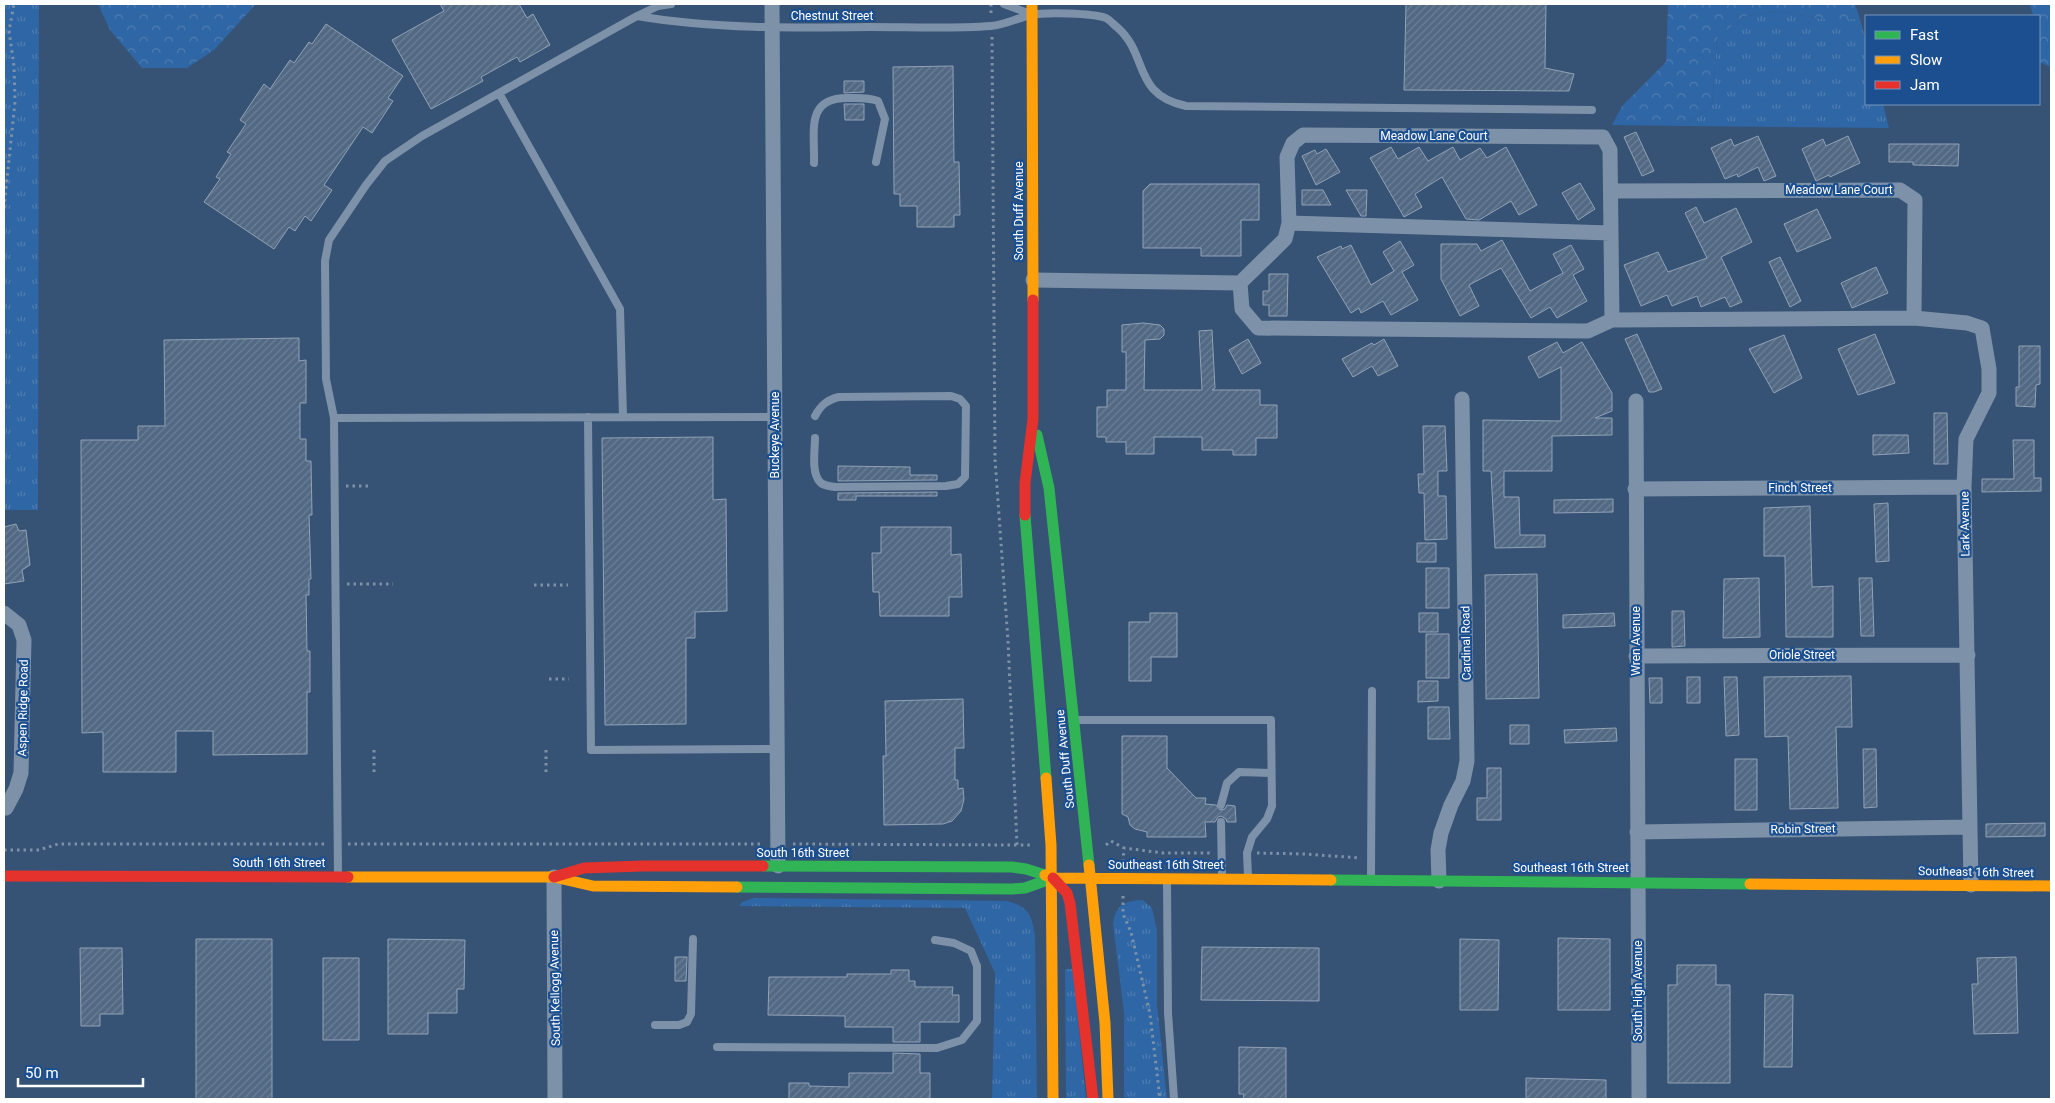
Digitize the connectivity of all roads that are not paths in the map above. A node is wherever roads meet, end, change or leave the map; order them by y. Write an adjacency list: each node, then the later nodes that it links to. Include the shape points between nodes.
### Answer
1 (671, 4): 5 (lane)
2 (772, 4): 6 (street, Buckeye Avenue)
3 (1004, 4): 4 (lane)
4 (1032, 9): 6 (lane, Chestnut Street, via 992,26); 8 (lane, via 1107,18 1122,32 1134,51 1145,80 1155,92 1172,103 1186,106); 14 (main road, South Duff Avenue)
5 (637, 16): 6 (lane, Chestnut Street, via 663,21); 7 (lane)
6 (772, 28): 23 (street, Buckeye Avenue)
7 (499, 93): 22 (lane, via 620,309); 24 (lane, via 422,136 385,161 329,240 325,261 326,379)
8 (1592, 110)
9 (876, 162): 10 (lane, via 884,128 883,111 878,101 870,98 845,98 825,101 817,110)
10 (814, 163)
11 (1611, 191): 12 (street, Meadow Lane Court, via 1610,150 1603,137 1302,135 1293,143 1287,157); 13 (street, Meadow Lane Court); 16 (street, Meadow Lane Court, via 1900,190 1915,200)
12 (1289, 223): 13 (street); 15 (street, Meadow Lane Court, via 1285,239)
13 (1611, 233): 17 (street, Meadow Lane Court)
14 (1033, 280): 15 (street); 25 (main road, South Duff Avenue)
15 (1240, 283): 17 (street, via 1242,310 1258,328 1588,331)
16 (1914, 318): 17 (street); 27 (street, Lark Avenue, via 1967,323 1982,328 1990,369 1990,393 1966,439)
17 (1612, 320)
18 (1462, 399): 51 (street, Cardinal Road, via 1467,761 1463,780 1441,833)
19 (1636, 400): 28 (street, Wren Avenue)
20 (814, 416): 26 (lane, via 819,407 838,397 951,396 960,399 966,406 965,478 958,484 946,486 835,487 823,484 818,481 815,470)
21 (588, 417): 22 (lane); 24 (lane); 34 (lane, via 591,750)
22 (623, 417): 23 (lane)
23 (775, 417): 34 (street, Buckeye Avenue)
24 (334, 418): 43 (lane)
25 (1033, 419): 33 (main road, South Duff Avenue, via 1049,488); 45 (main road, South Duff Avenue, via 1025,483 1025,521 1047,778)
26 (814, 438)
27 (1964, 487): 28 (street, Finch Street); 30 (street, Lark Avenue)
28 (1635, 490): 31 (street, Wren Avenue)
29 (4, 613): 37 (street, Aspen Ridge Road, via 19,625 24,640 21,773)
30 (1968, 655): 31 (street, Oriole Street); 39 (street, Lark Avenue)
31 (1636, 656): 40 (street, Wren Avenue)
32 (1372, 690): 50 (lane)
33 (1074, 720): 35 (lane, via 1271,720); 46 (main road, South Duff Avenue)
34 (778, 749): 41 (street, Buckeye Avenue)
35 (1271, 773): 36 (lane, via 1239,772 1226,783); 49 (lane, via 1272,806 1267,819 1252,837 1248,853)
36 (1221, 805)
37 (6, 808)
38 (1221, 822): 48 (lane)
39 (1970, 827): 40 (street, Robin Street); 53 (street, Lark Avenue)
40 (1637, 832): 52 (street, Wren Avenue)
41 (778, 866): 44 (main road, South 16th Street, via 598,867); 45 (main road, South 16th Street, via 1012,867)
42 (4, 876): 43 (main road, South 16th Street)
43 (338, 877): 44 (main road, South 16th Street)
44 (554, 878): 45 (main road, South 16th Street, via 593,886 1012,889); 59 (street, South Kellogg Avenue)
45 (1052, 878): 46 (main road, South 16th Street); 60 (main road, South Duff Avenue); 61 (main road, via 1067,893 1070,903)
46 (1091, 878): 47 (main road, Southeast 16th Street); 62 (main road, South Duff Avenue, via 1105,1023)
47 (1167, 879): 48 (main road, Southeast 16th Street); 63 (lane, via 1168,1013)
48 (1222, 879): 49 (main road, Southeast 16th Street)
49 (1248, 880): 50 (main road, Southeast 16th Street)
50 (1371, 880): 51 (main road, Southeast 16th Street)
51 (1439, 881): 52 (main road, Southeast 16th Street)
52 (1637, 882): 53 (main road, Southeast 16th Street); 64 (street, South High Avenue)
53 (1971, 885): 54 (main road, Southeast 16th Street)
54 (2051, 886)
55 (693, 939): 57 (lane, via 692,1014 680,1026)
56 (935, 940): 58 (lane, via 954,943 970,951 977,966 977,1021 962,1040 937,1048)
57 (655, 1025)
58 (717, 1047)
59 (555, 1099)
60 (1053, 1099)
61 (1093, 1099)
62 (1108, 1099)
63 (1174, 1099)
64 (1639, 1099)

